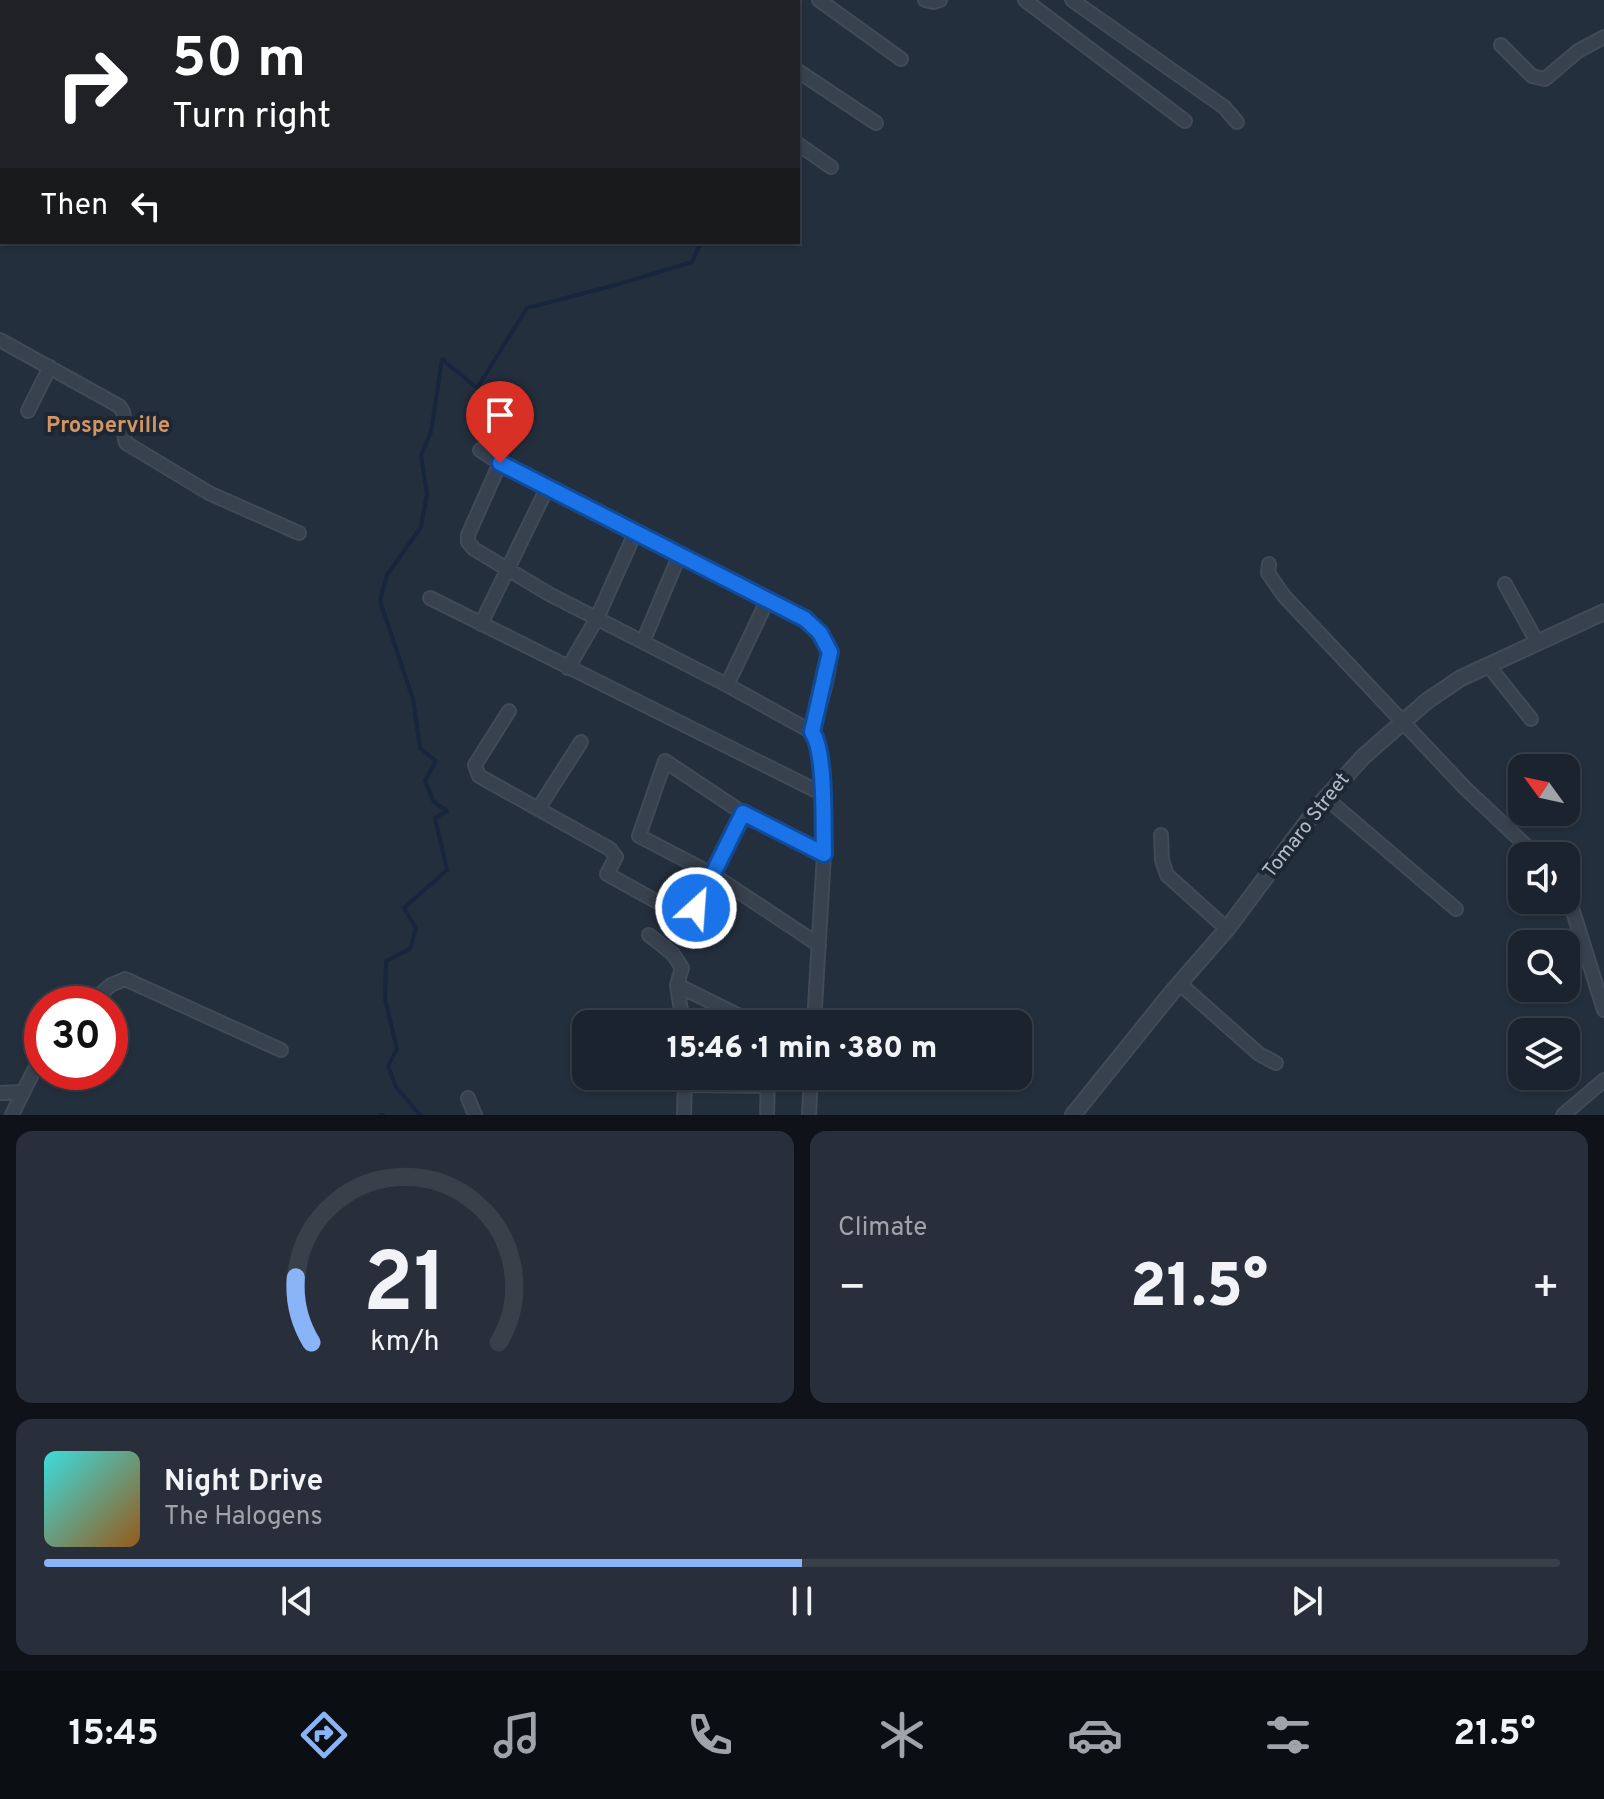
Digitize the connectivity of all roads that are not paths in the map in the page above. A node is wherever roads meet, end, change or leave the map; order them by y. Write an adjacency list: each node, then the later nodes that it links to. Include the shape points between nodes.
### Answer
1 (819, 0): 8 (street)
2 (925, 0): 3 (street)
3 (940, 0)
4 (1025, 0): 10 (street)
5 (1072, 0): 11 (street, via 1224,107)
6 (1604, 37): 7 (street, via 1545,79 1532,76)
7 (1501, 45)
8 (901, 59)
9 (800, 72): 12 (street)
10 (1185, 121)
11 (1237, 122)
12 (876, 123)
13 (800, 145): 14 (street)
14 (831, 167)
15 (0, 340): 16 (street)
16 (50, 367): 17 (street); 22 (street, via 119,406 125,415 126,443 209,493)
17 (28, 411)
18 (480, 450): 19 (street)
19 (500, 463): 20 (street); 25 (street, via 468,539 474,549)
20 (548, 486): 21 (street); 25 (street)
21 (636, 531): 23 (street); 30 (street)
22 (299, 533)
23 (679, 556): 28 (street); 32 (street)
24 (1269, 564): 39 (street, via 1273,583)
25 (509, 570): 30 (street); 31 (street)
26 (1505, 584): 33 (street)
27 (430, 598): 31 (street)
28 (768, 599): 36 (street); 40 (street, via 805,619 830,652)
29 (1604, 612): 33 (street, Tomaro Street)
30 (597, 618): 32 (street); 35 (street)
31 (481, 624): 35 (street)
32 (643, 642): 36 (street)
33 (1537, 642): 34 (street, Tomaro Street)
34 (1488, 665): 38 (street); 39 (street, Tomaro Street, via 1461,678)
35 (568, 668): 42 (street)
36 (727, 685): 40 (street)
37 (509, 711): 44 (street, via 475,765 479,776)
38 (1531, 719)
39 (1402, 722): 43 (street, Tomaro Street); 47 (street)
40 (812, 732): 42 (street, via 820,749)
41 (581, 742): 44 (street)
42 (821, 793): 48 (street)
43 (1326, 798): 50 (street); 52 (street, Tomaro Street)
44 (538, 809): 49 (street, via 610,849 616,857 607,874 670,909 681,913 696,908)
45 (743, 813): 48 (street); 49 (street); 49 (street, via 665,761 639,836)
46 (1161, 835): 52 (street, via 1167,875)
47 (1522, 842)
48 (824, 854): 54 (street)
49 (712, 874): 54 (street)
50 (1456, 909)
51 (1574, 914): 61 (street)
52 (1227, 929): 55 (street, Tomaro Street)
53 (649, 935): 56 (street, via 679,961)
54 (819, 945): 60 (street)
55 (1180, 984): 63 (street); 76 (street, Tomaro Street)
56 (677, 985): 58 (street); 59 (street)
57 (110, 986): 62 (street, via 125,979)
58 (681, 1010)
59 (728, 1010)
60 (815, 1010)
61 (1604, 1010)
62 (281, 1050)
63 (1276, 1063)
64 (1604, 1080): 77 (street)
65 (685, 1090): 73 (street)
66 (768, 1090): 74 (street)
67 (810, 1090): 75 (street)
68 (23, 1092): 69 (street); 71 (street)
69 (0, 1093)
70 (468, 1098): 72 (street)
71 (12, 1115)
72 (475, 1115)
73 (684, 1115)
74 (767, 1115)
75 (809, 1115)
76 (1073, 1115)
77 (1563, 1115)

